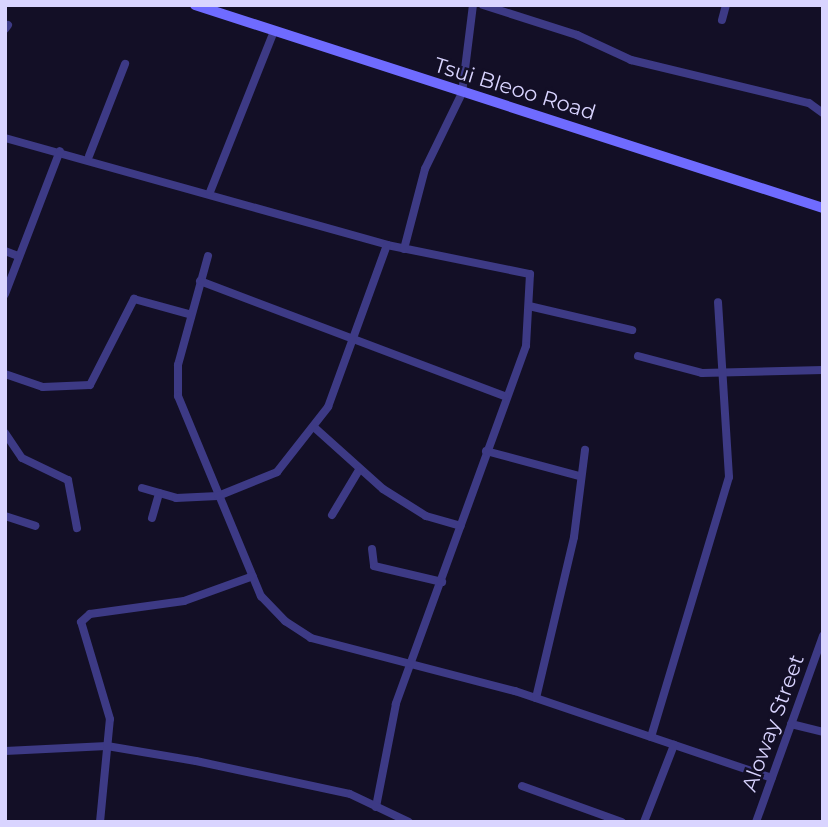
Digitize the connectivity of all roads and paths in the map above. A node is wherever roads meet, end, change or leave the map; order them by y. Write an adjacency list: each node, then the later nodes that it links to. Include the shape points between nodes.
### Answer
1 (195, 5): 6 (street, Tsui Bleoo Road)
2 (473, 5): 8 (street)
3 (483, 5): 9 (street, via 577,35 631,60 809,103)
4 (726, 5): 5 (street)
5 (722, 20)
6 (274, 31): 8 (street, Tsui Bleoo Road); 13 (street)
7 (125, 64): 12 (street)
8 (462, 93): 14 (street, Tsui Bleoo Road); 16 (street, via 425,169)
9 (823, 113)
10 (5, 138): 11 (street)
11 (60, 151): 12 (street); 18 (street)
12 (89, 156): 13 (street)
13 (210, 192): 15 (street)
14 (823, 208)
15 (387, 245): 16 (street); 26 (street)
16 (404, 249): 23 (street, via 522,269 530,274)
17 (5, 251): 18 (street)
18 (18, 256): 21 (street)
19 (208, 256): 20 (street)
20 (200, 281): 24 (street); 26 (street)
21 (5, 294)
22 (718, 302): 28 (street)
23 (529, 306): 25 (street); 31 (street, via 526,346)
24 (189, 314): 30 (street, via 134,299 90,384 43,387); 40 (street, via 177,396)
25 (632, 330)
26 (356, 338): 31 (street); 32 (street)
27 (638, 356): 28 (street, via 702,373)
28 (723, 370): 29 (street); 55 (street, via 729,477)
29 (823, 370)
30 (5, 374)
31 (505, 396): 35 (street)
32 (315, 428): 36 (street); 40 (street, via 277,472)
33 (5, 433): 46 (street, via 22,458 68,480)
34 (584, 450): 37 (street)
35 (486, 451): 37 (street); 45 (street)
36 (359, 470): 41 (street); 45 (street, via 426,516)
37 (579, 476): 52 (street, via 574,537)
38 (142, 488): 39 (street)
39 (159, 493): 40 (street); 43 (street)
40 (218, 496): 48 (street)
41 (332, 515)
42 (5, 516): 44 (street)
43 (152, 518)
44 (35, 526)
45 (461, 526): 49 (street)
46 (77, 528)
47 (372, 549): 49 (street, via 374,566)
48 (253, 576): 51 (street, via 261,596 311,638); 57 (street, via 184,601 85,617 81,629 110,719)
49 (442, 582): 51 (street)
50 (823, 636): 53 (street, Aloway Street)
51 (415, 663): 52 (street); 61 (street, via 388,727)
52 (536, 698): 55 (street)
53 (791, 724): 54 (street); 59 (street, Aloway Street)
54 (823, 732)
55 (651, 737): 56 (street)
56 (674, 745): 59 (street); 65 (street)
57 (107, 746): 58 (street); 61 (street, via 350,794); 62 (street)
58 (5, 751)
59 (772, 778): 66 (street, Aloway Street)
60 (522, 786): 64 (street)
61 (376, 807): 63 (street)
62 (100, 822)
63 (409, 822)
64 (622, 822)
65 (644, 822)
66 (756, 822)

